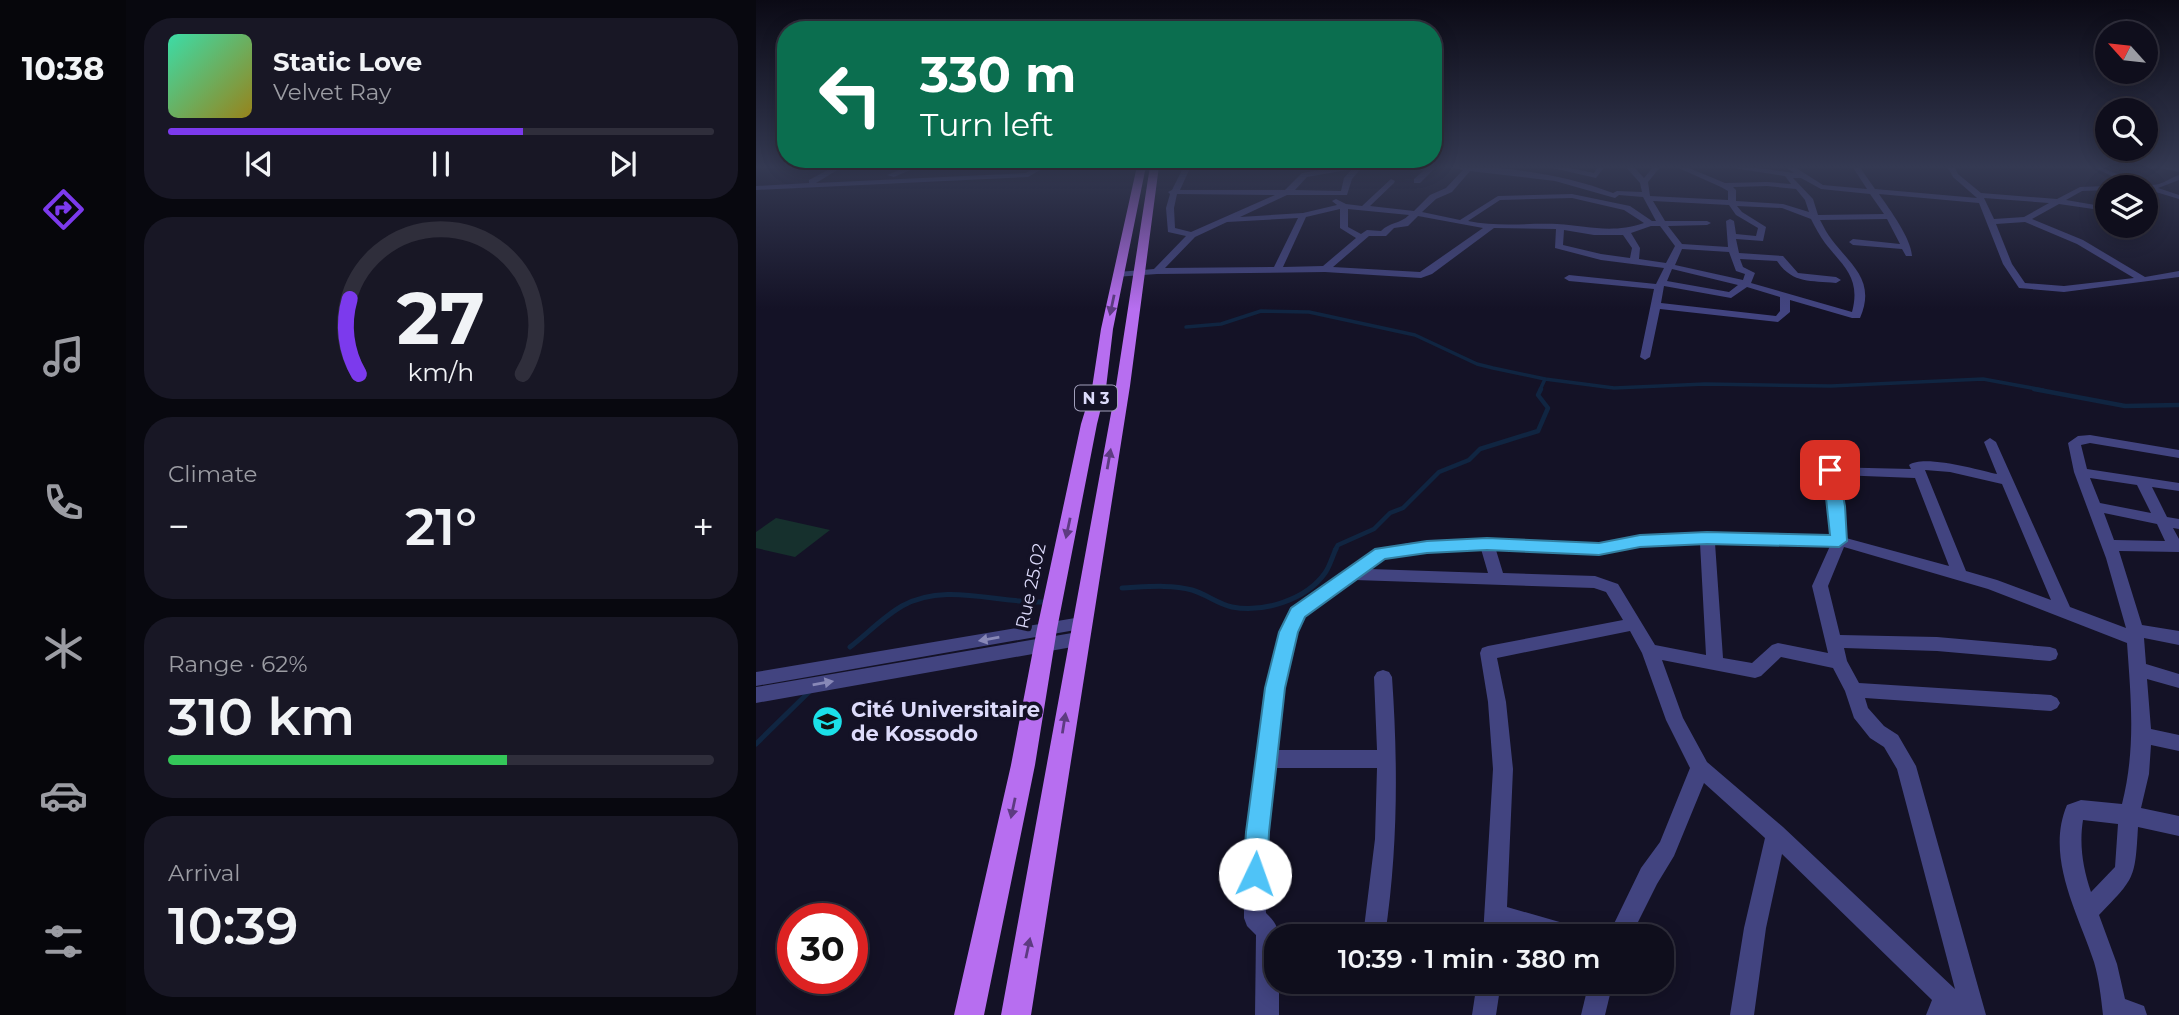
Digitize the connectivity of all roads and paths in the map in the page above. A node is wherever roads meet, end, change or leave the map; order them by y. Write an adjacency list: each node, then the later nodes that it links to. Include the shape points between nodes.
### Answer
1 (1132, 213): 47 (main road, Rue 25.02 / N 3)
2 (1148, 213): 45 (main road, N 3)
3 (1169, 213): 34 (street, via 1171,230)
4 (1240, 213): 24 (street)
5 (1273, 213): 22 (street)
6 (1310, 213): 19 (street)
7 (1344, 213): 36 (street, via 1344,228)
8 (1412, 213): 18 (street)
9 (1474, 213): 25 (street)
10 (1634, 213): 30 (street)
11 (1657, 213): 29 (street)
12 (1738, 213): 35 (street, via 1762,227 1760,239)
13 (1802, 213): 21 (street)
14 (1813, 213): 21 (street)
15 (1888, 213): 20 (street)
16 (1986, 213): 27 (street)
17 (2035, 213): 23 (street)
18 (1418, 214): 25 (street); 36 (street, via 1382,234 1367,233)
19 (1303, 215): 22 (street); 43 (street)
20 (1890, 216): 21 (street); 37 (street, via 1908,250)
21 (1814, 218): 53 (street, via 1860,286 1856,315)
22 (1264, 219): 24 (street)
23 (2026, 219): 27 (street); 50 (street, via 2080,242)
24 (1226, 220): 34 (street)
25 (1463, 221): 31 (street)
26 (1730, 221): 35 (street)
27 (1989, 222): 50 (street, via 2001,254 2025,287 2064,289)
28 (1707, 223): 29 (street)
29 (1662, 224): 30 (street); 38 (street)
30 (1650, 225): 33 (street)
31 (1491, 226): 32 (street); 42 (street, via 1424,275)
32 (1560, 227): 33 (street); 40 (street, via 1558,246)
33 (1626, 232): 40 (street, via 1636,248)
34 (1192, 235): 44 (street)
35 (1732, 236): 39 (street)
36 (1361, 238): 42 (street)
37 (1853, 242)
38 (1678, 246): 39 (street); 41 (street)
39 (1734, 253): 49 (street, via 1780,258 1795,275); 51 (street, via 1739,269 1750,273)
40 (1634, 262): 41 (street)
41 (1669, 266): 51 (street); 52 (street)
42 (1325, 269): 43 (street)
43 (1277, 270): 44 (street)
44 (1157, 271): 45 (street)
45 (1140, 274): 47 (street); 76 (main road, N 3, one-way to 45)
46 (2179, 274): 50 (street)
47 (1118, 275): 78 (main road, Rue 25.02 / N 3, one-way to 78)
48 (1569, 278): 52 (street)
49 (1836, 280)
50 (2143, 280)
51 (1746, 284): 52 (street, via 1731,295); 53 (street)
52 (1660, 285): 54 (street)
53 (1786, 296): 54 (street, via 1785,312 1778,319)
54 (1655, 305): 55 (street)
55 (1645, 358)
56 (1990, 442): 60 (street)
57 (2179, 454): 58 (street, via 2082,439 2074,443)
58 (2081, 472): 61 (street); 63 (street)
59 (1919, 474): 60 (street, via 1917,464); 67 (street, via 1830,470); 72 (street)
60 (2008, 481): 74 (street)
61 (2142, 481): 62 (street); 64 (street)
62 (2179, 487)
63 (2093, 506): 64 (street); 69 (street)
64 (2161, 520): 65 (street); 70 (street)
65 (2179, 524)
66 (1707, 538): 67 (street); 68 (street, via 1640,541 1599,549); 84 (street)
67 (1839, 541): 72 (street); 80 (street, via 1820,586)
68 (1487, 544): 71 (street, via 1388,551); 73 (street)
69 (2108, 545): 70 (street); 77 (street)
70 (2177, 547)
71 (1350, 573): 73 (street); 94 (street, via 1294,618 1275,688)
72 (1961, 575): 74 (street)
73 (1497, 579): 75 (street, via 1595,582 1612,588)
74 (2064, 611): 77 (street)
75 (1634, 624): 81 (street); 102 (street, via 1488,653 1503,769)
76 (1079, 631): 78 (street); 109 (main road, N 3, one-way to 76)
77 (2136, 634): 79 (street); 85 (street)
78 (1046, 637): 87 (street, one-way to 87); 90 (street, one-way to 78); 108 (main road, Rue 25.02 / N 3, one-way to 108)
79 (2179, 638)
80 (1832, 641): 82 (street); 83 (street)
81 (1650, 651): 84 (street); 96 (street, via 1675,720)
82 (2050, 654)
83 (1839, 662): 84 (street, via 1778,650 1758,671); 89 (street)
84 (1714, 664)
85 (2137, 669): 88 (street); 92 (street)
86 (1383, 677): 95 (street)
87 (756, 679)
88 (2179, 681)
89 (1854, 690): 91 (street); 114 (street, via 1860,712 1891,741 1906,766)
90 (756, 695)
91 (2051, 703)
92 (2142, 735): 93 (street); 97 (street)
93 (2179, 743)
94 (1268, 759): 95 (street); 110 (street, via 1254,895 1255,918 1267,930)
95 (1388, 760): 101 (street, via 1384,875)
96 (1700, 768): 99 (street); 103 (street, via 1667,849)
97 (2129, 815): 98 (street); 100 (street, via 2125,869); 100 (street, via 2074,812 2068,843)
98 (2179, 826)
99 (1776, 834): 106 (street); 113 (street)
100 (2087, 911): 107 (street)
101 (1376, 924)
102 (1495, 924)
103 (1625, 924)
104 (1487, 994): 111 (street)
105 (1598, 994): 112 (street)
106 (1942, 1006): 114 (street)
107 (2122, 1012)
108 (969, 1015)
109 (1016, 1015)
110 (1267, 1015)
111 (1484, 1015)
112 (1593, 1015)
113 (1742, 1015)
114 (1971, 1015)

